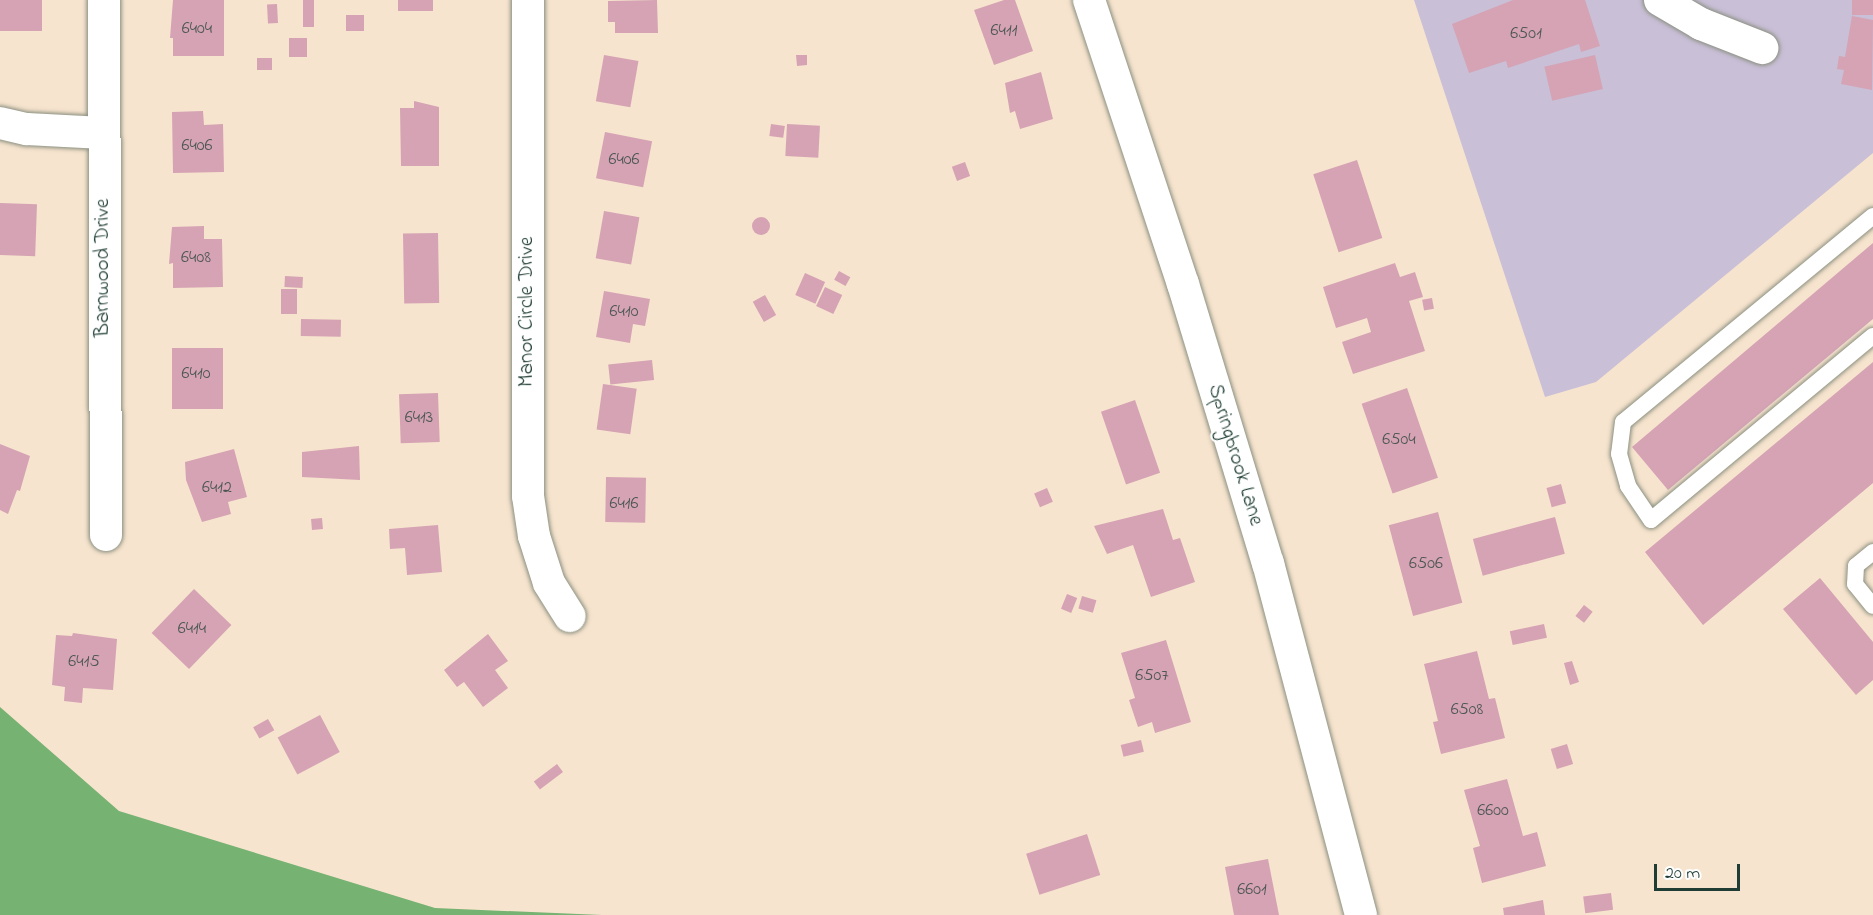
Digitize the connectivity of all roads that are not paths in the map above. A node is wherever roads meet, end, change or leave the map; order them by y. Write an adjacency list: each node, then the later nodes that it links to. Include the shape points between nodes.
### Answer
1 (104, 0): 7 (street, Barnwood Drive)
2 (528, 0): 13 (street, Manor Circle Drive, via 528,496 534,536 549,583)
3 (1089, 0): 14 (street, Springbrook Lane, via 1183,284 1268,563)
4 (1660, 0): 5 (street, via 1701,24)
5 (1762, 48)
6 (0, 123): 7 (street, via 27,129)
7 (103, 133): 10 (street, Barnwood Drive)
8 (1873, 216): 9 (lane, via 1623,422 1619,454 1628,486 1651,520)
9 (1873, 336)
10 (106, 535)
11 (1873, 552): 12 (lane, via 1856,566 1855,584)
12 (1873, 606)
13 (570, 616)
14 (1361, 915)

